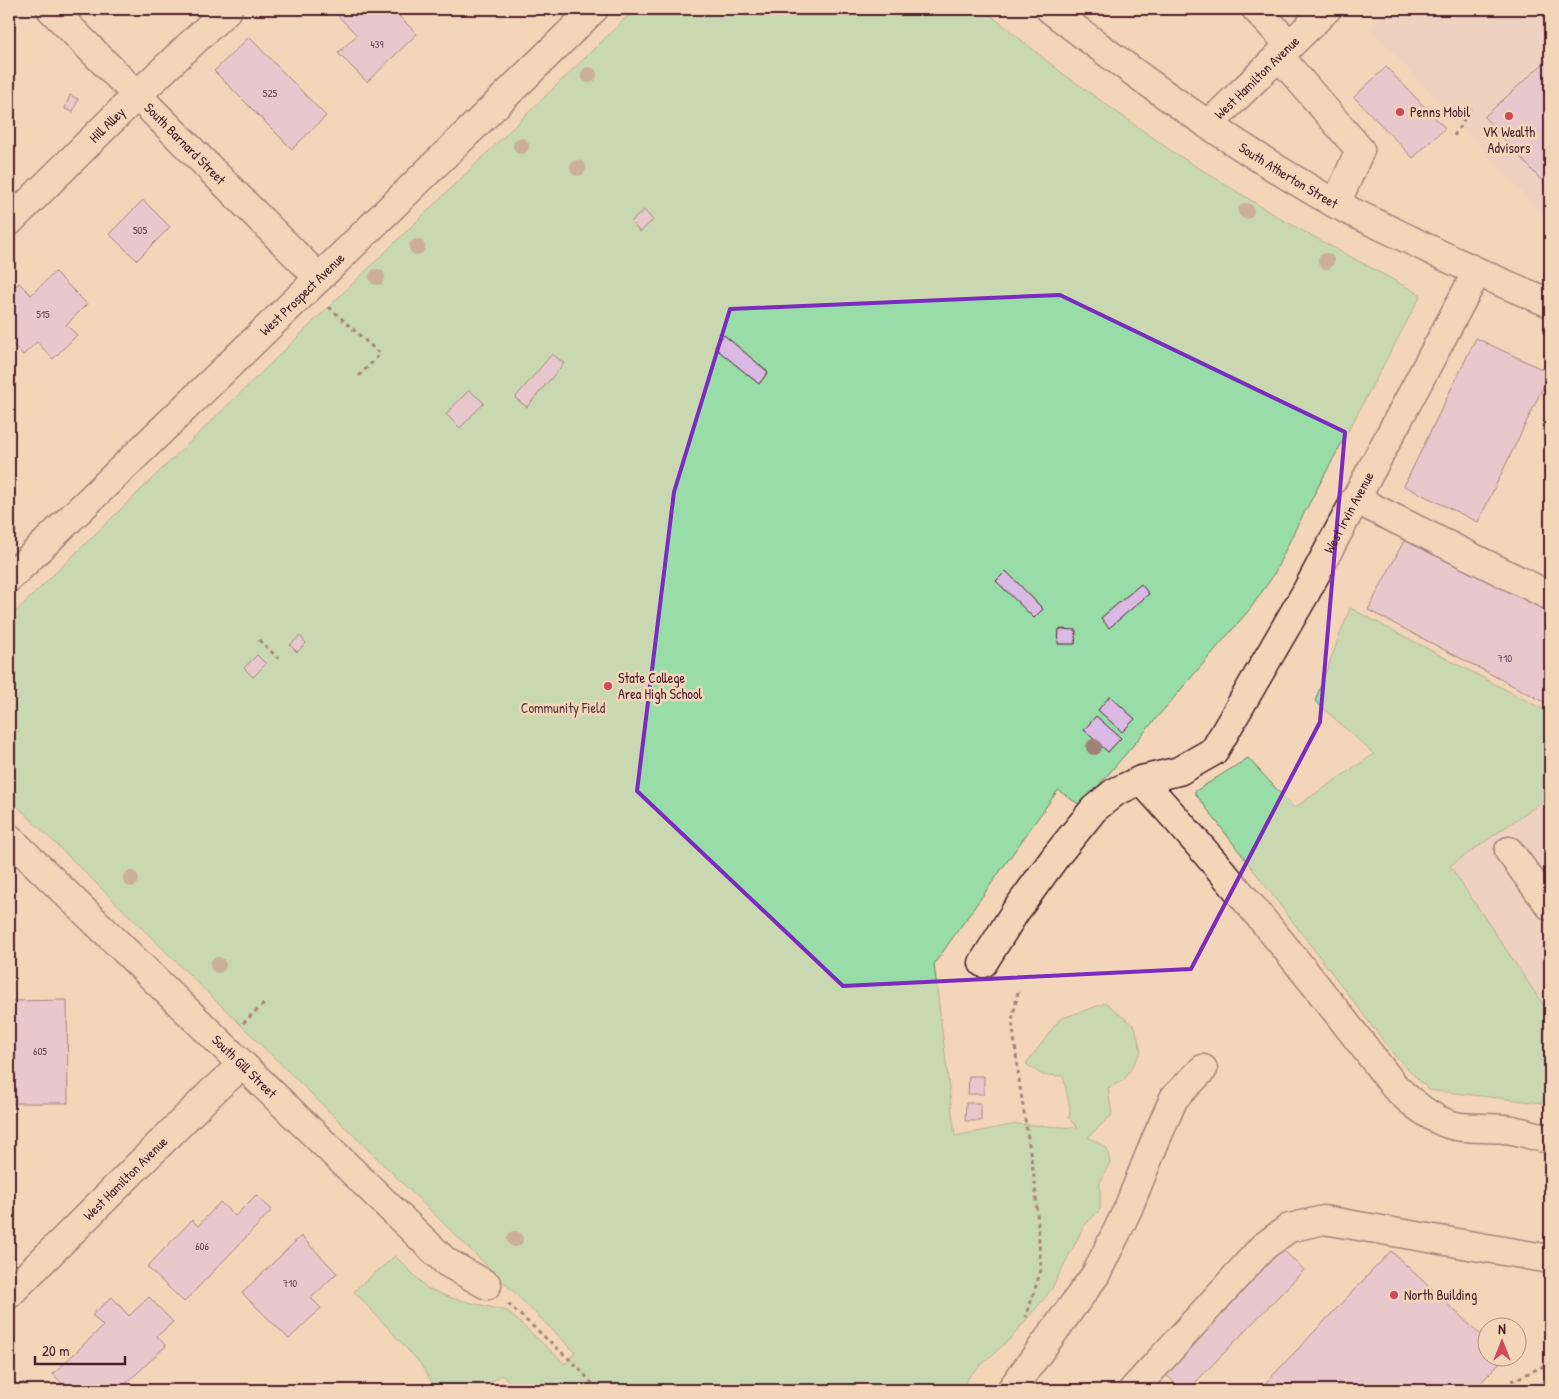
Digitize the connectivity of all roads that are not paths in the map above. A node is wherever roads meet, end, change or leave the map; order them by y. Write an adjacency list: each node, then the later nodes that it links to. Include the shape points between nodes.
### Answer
1 (51, 9): 8 (street, South Barnard Street)
2 (228, 9): 8 (street, Hill Alley)
3 (594, 9): 13 (street, West Prospect Avenue)
4 (1050, 9): 9 (street, South Atherton Street)
5 (1256, 9): 7 (street)
6 (1327, 9): 7 (street, West Hamilton Avenue)
7 (1285, 50): 9 (street, West Hamilton Avenue); 10 (street, via 1360,150)
8 (137, 96): 11 (street, Hill Alley); 13 (street, South Barnard Street)
9 (1208, 125): 10 (street, South Atherton Street)
10 (1336, 204): 12 (street, South Atherton Street)
11 (9, 222)
12 (1478, 272): 14 (street, South Atherton Street); 15 (street, West Irvin Avenue)
13 (314, 283): 16 (street, West Prospect Avenue)
14 (1550, 303)
15 (1356, 499): 17 (street); 18 (street, West Irvin Avenue, via 1214,751 1179,771)
16 (9, 578)
17 (1550, 596)
18 (1141, 780): 22 (street, via 1115,792 1094,809 1015,912); 25 (street, via 1262,918 1406,1098 1455,1126 1506,1129)
19 (9, 838): 23 (street, South Gill Street)
20 (1509, 851): 21 (street)
21 (1550, 906)
22 (983, 963)
23 (242, 1065): 27 (street, South Gill Street, via 446,1262); 28 (street, West Hamilton Avenue)
24 (1203, 1069): 29 (street, via 1174,1098 1128,1211 1096,1274)
25 (1550, 1139)
26 (1550, 1259): 30 (street, via 1324,1220 1289,1228 1263,1247)
27 (487, 1286)
28 (9, 1294)
29 (1011, 1390)
30 (1133, 1390)

